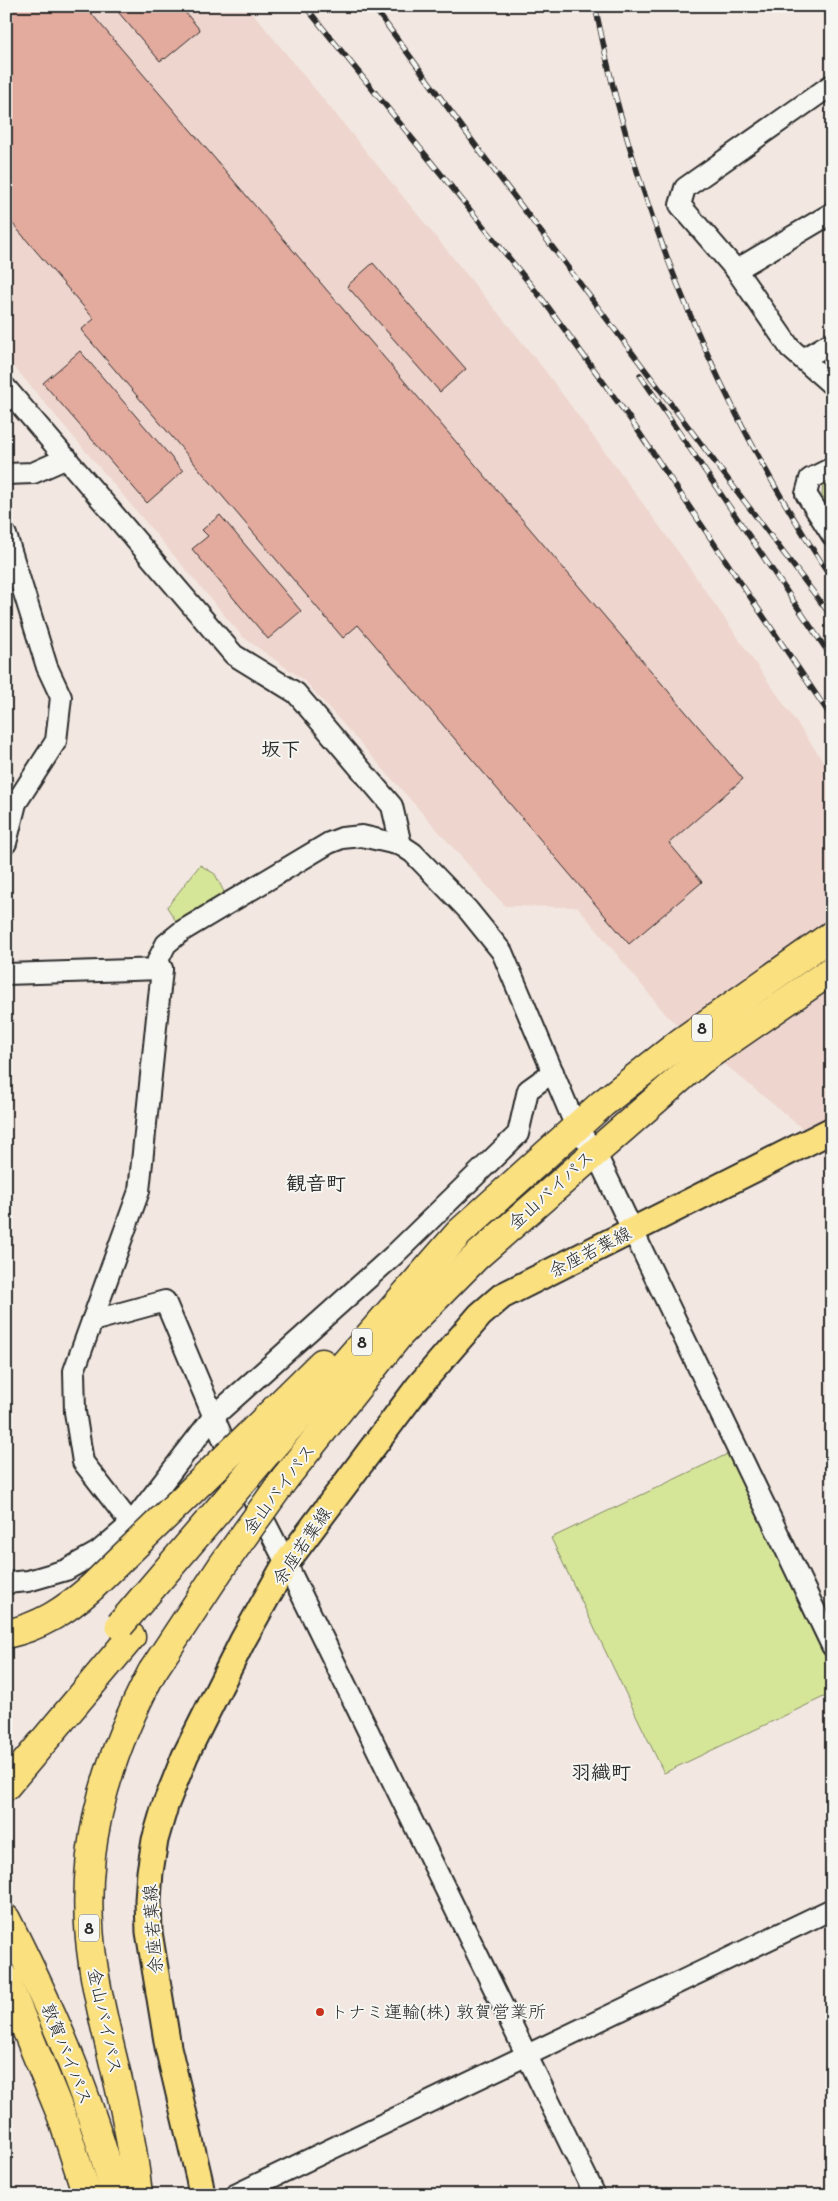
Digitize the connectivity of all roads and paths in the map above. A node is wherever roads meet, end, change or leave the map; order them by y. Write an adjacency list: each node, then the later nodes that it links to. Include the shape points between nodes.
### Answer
1 (832, 88): 3 (street, via 830,86 685,188 680,205)
2 (832, 213): 3 (street)
3 (736, 270): 5 (street, via 790,348)
4 (832, 342): 5 (street)
5 (803, 359): 6 (street)
6 (832, 385)
7 (6, 388): 8 (street)
8 (67, 458): 10 (street, via 33,473); 14 (street, via 234,655 296,693 392,806)
9 (832, 468): 12 (street, via 810,479 806,494)
10 (6, 474)
11 (6, 535): 13 (street, via 47,667 60,697 56,741 16,803)
12 (832, 535)
13 (6, 843)
14 (401, 845): 16 (street, via 362,836 329,843 182,931 166,944 158,960); 19 (street, via 442,882 502,952)
15 (832, 934): 20 (highway, 金山バイパス / 8, via 681,1042)
16 (162, 969): 18 (street); 24 (street, via 139,1191)
17 (832, 970): 22 (highway, 金山バイパス / 8, via 700,1061)
18 (6, 974)
19 (554, 1072): 20 (street); 25 (street, via 528,1090 518,1134 394,1256)
20 (577, 1127): 22 (street); 26 (highway, 金山バイパス / 8, via 459,1232)
21 (832, 1130): 23 (main road, 余座若葉線)
22 (595, 1152): 23 (street); 26 (highway, 金山バイパス / 8, via 477,1256 328,1407)
23 (632, 1231): 28 (main road, 余座若葉線, via 502,1296 480,1315 418,1387); 32 (street)
24 (92, 1321): 25 (street, via 165,1301); 27 (street, via 74,1371 75,1412 83,1462)
25 (213, 1417): 27 (street); 28 (street)
26 (269, 1459): 30 (highway, 金山バイパス / 8, bridge); 31 (highway, bridge, via 74,1603 40,1624); 39 (highway, 金山バイパス / 8, bridge, via 222,1566 152,1672 120,1739 107,1776 90,1850 88,1925 94,1972 134,2154)
27 (131, 1524): 29 (street, via 98,1552 66,1570 28,1581)
28 (286, 1563): 38 (street); 41 (main road, 余座若葉線, via 185,1756 158,1831 150,1872 149,1932 156,1985)
29 (6, 1583)
30 (126, 1631): 33 (highway, 金山バイパス / 8); 34 (highway)
31 (6, 1634)
32 (832, 1646)
33 (6, 1760)
34 (6, 1786)
35 (832, 1909): 38 (street)
36 (6, 1919): 39 (highway, 敦賀バイパス / 8, via 72,2062 105,2154)
37 (6, 1980): 40 (highway, 敦賀バイパス, via 62,2117)
38 (526, 2054): 42 (street); 43 (street)
39 (130, 2193)
40 (86, 2195)
41 (202, 2195)
42 (235, 2195)
43 (595, 2195)

